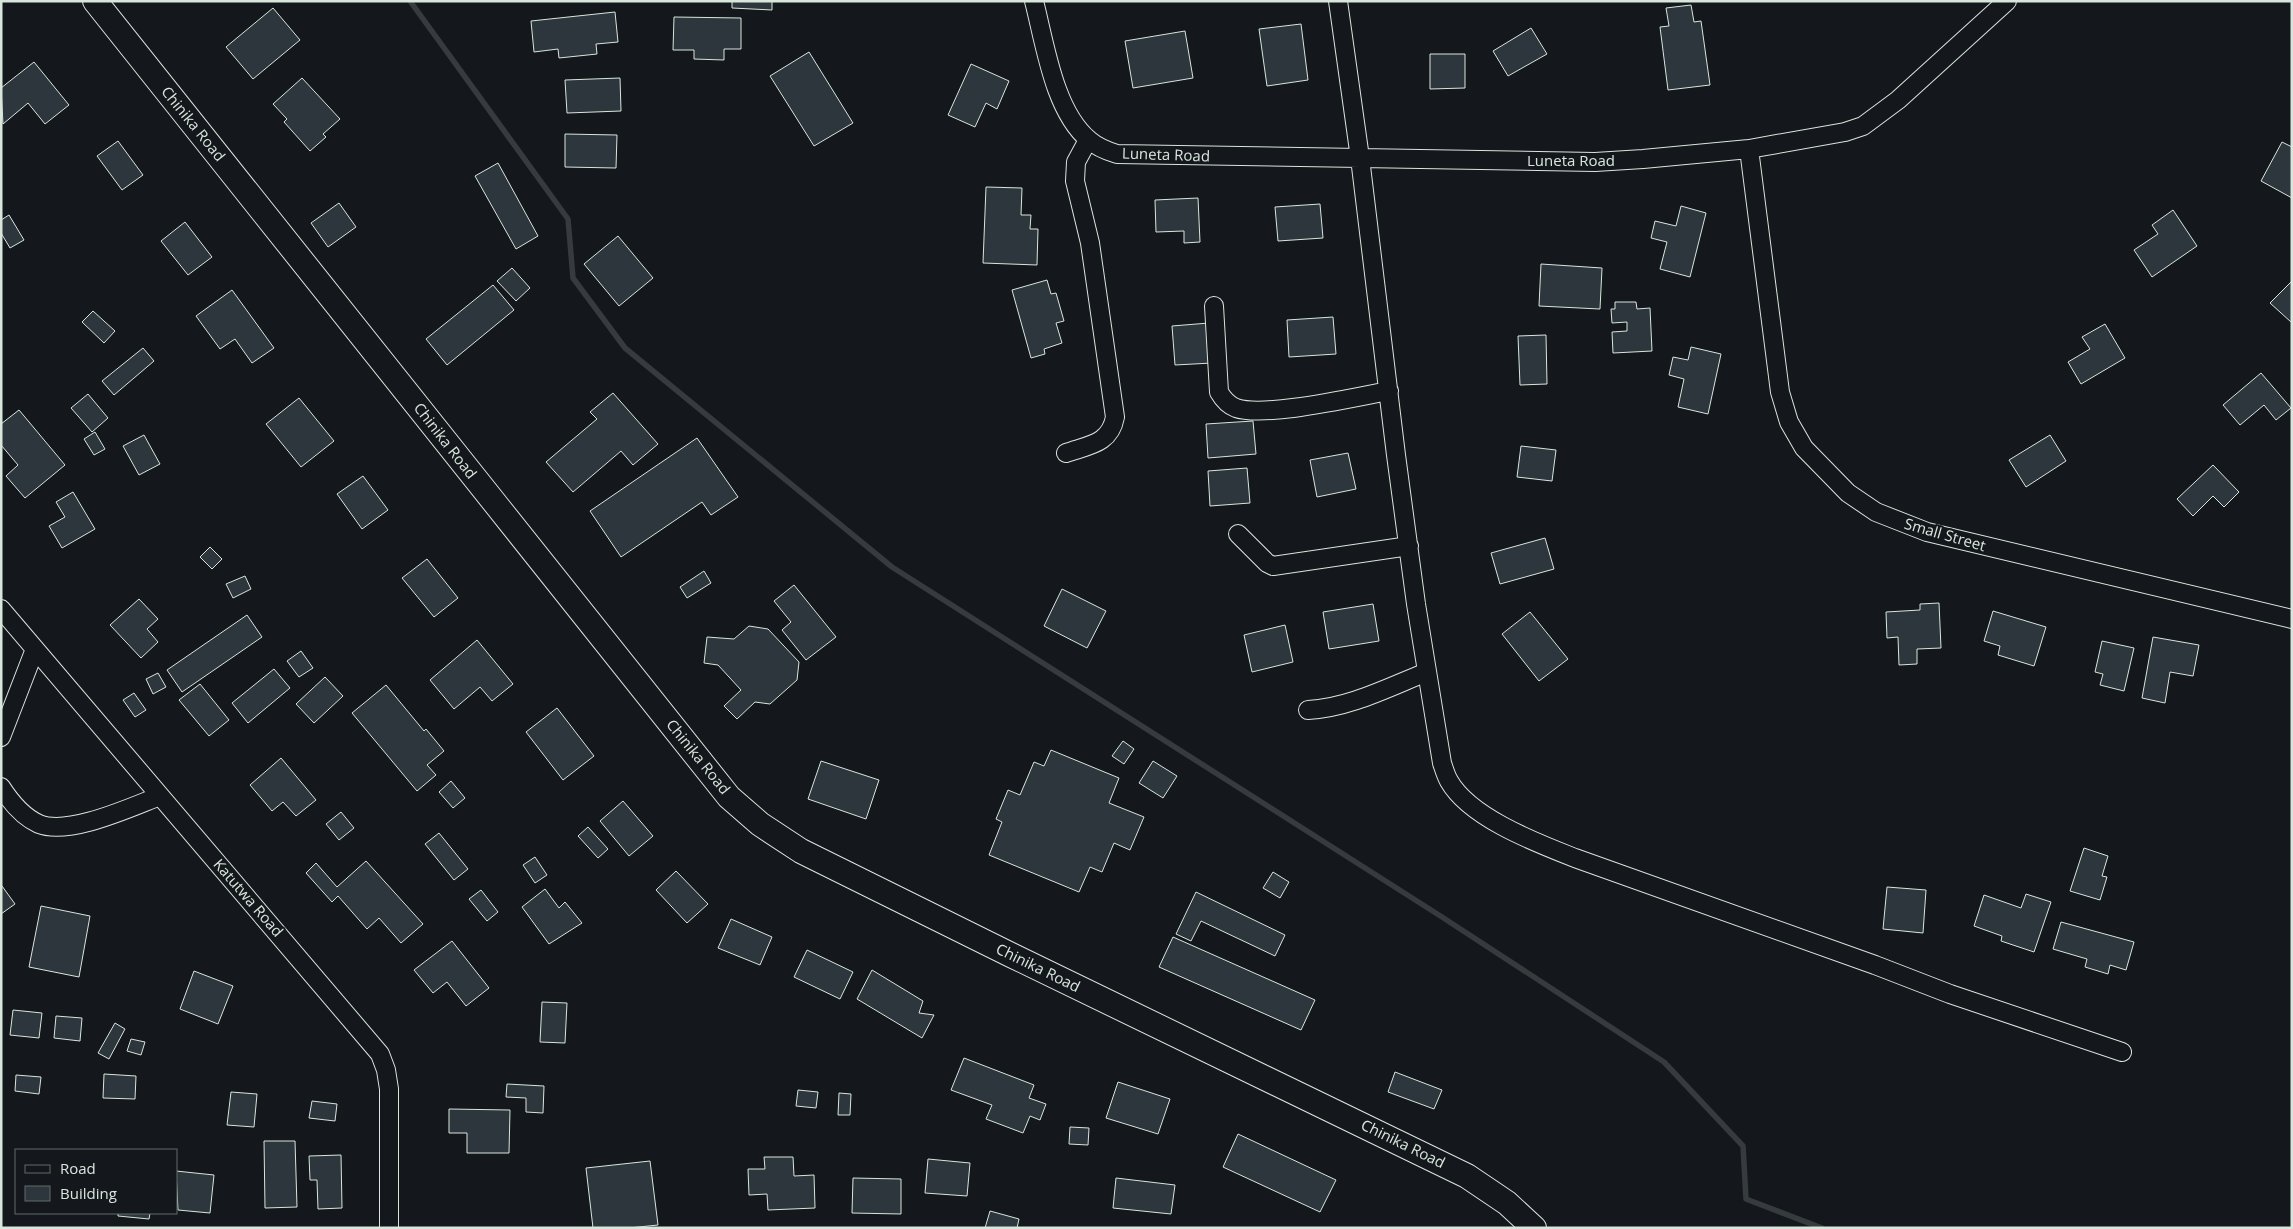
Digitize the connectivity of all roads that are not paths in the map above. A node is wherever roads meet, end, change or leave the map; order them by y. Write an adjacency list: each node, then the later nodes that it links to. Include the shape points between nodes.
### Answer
1 (95, 1): 23 (main road, Chinika Road, via 730,797 760,824 801,850 1011,955 1467,1176 1507,1203)
2 (1034, 1): 5 (street, via 1060,98 1075,126)
3 (1338, 1): 7 (street)
4 (2007, 1): 6 (street, Luneta Road, via 1898,100 1863,126)
5 (1088, 140): 7 (street, Luneta Road, via 1101,149 1134,156); 10 (street, via 1076,162 1075,181 1090,243 1115,417 1114,427 1102,441)
6 (1749, 149): 7 (street, Luneta Road, via 1595,162); 14 (street, Small Street, via 1780,392 1789,422 1804,448 1848,493 1876,512 1927,532)
7 (1360, 158): 9 (street)
8 (1214, 306): 9 (street, via 1219,392 1233,407 1274,410)
9 (1389, 391): 12 (street)
10 (1066, 453)
11 (1238, 534): 12 (street, via 1273,566)
12 (1409, 546): 16 (street)
13 (1, 609): 15 (street, Katutwa Road)
14 (2292, 619)
15 (35, 649): 18 (street); 20 (street, Katutwa Road)
16 (1427, 672): 17 (street, via 1367,696); 21 (street, via 1448,781 1493,820 1528,839 1575,858 1950,994)
17 (1308, 710)
18 (1, 736)
19 (1, 787): 20 (street, via 10,801 30,819 51,827 90,821)
20 (160, 796): 22 (street, Katutwa Road, via 380,1054 389,1089)
21 (2122, 1052)
22 (388, 1228)
23 (1534, 1228)

